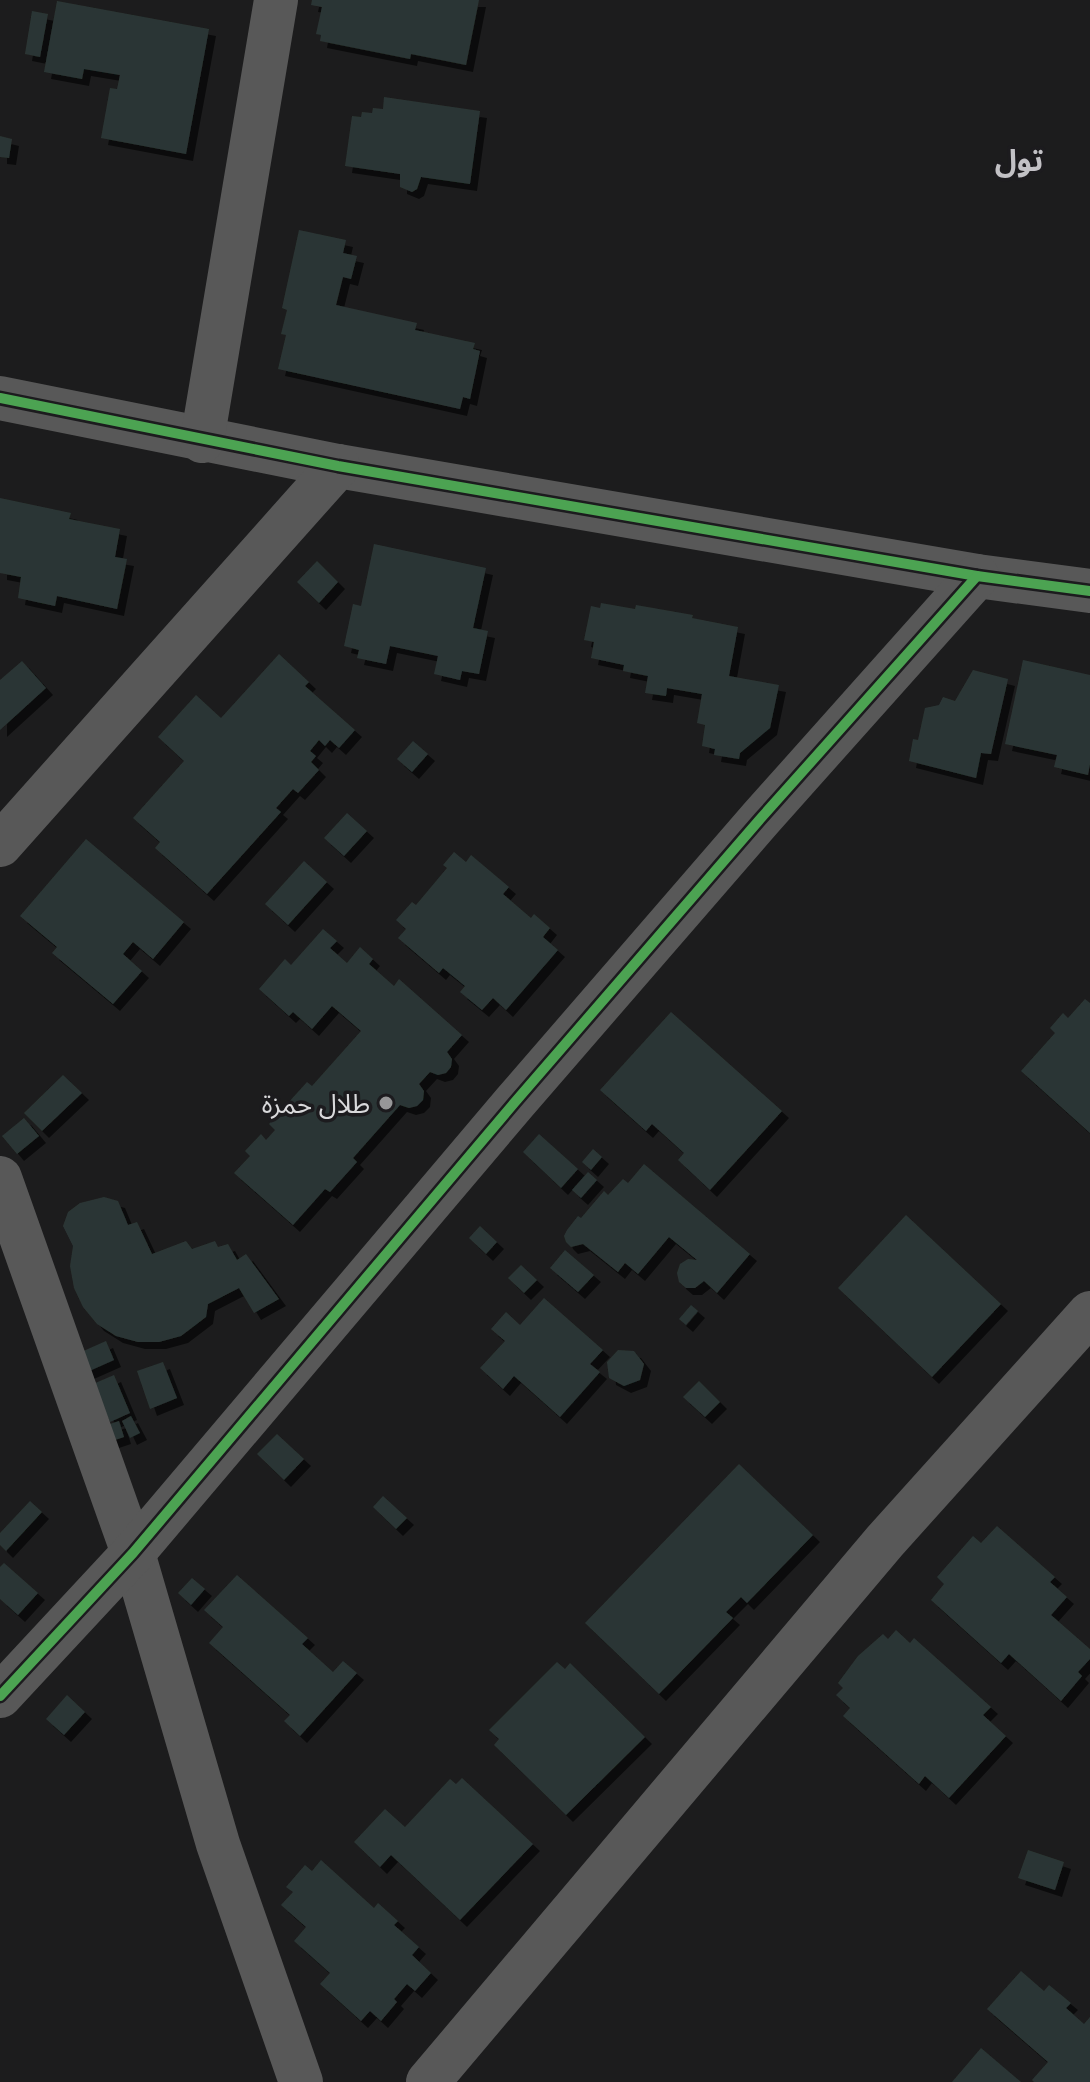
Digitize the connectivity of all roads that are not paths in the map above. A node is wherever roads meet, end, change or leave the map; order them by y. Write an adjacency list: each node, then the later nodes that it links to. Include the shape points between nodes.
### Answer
1 (276, 0): 3 (street)
2 (0, 398): 3 (street)
3 (202, 441): 4 (street)
4 (338, 466): 5 (street); 7 (street)
5 (977, 576): 6 (street); 10 (street, via 761,818)
6 (1090, 591)
7 (0, 845)
8 (0, 1178): 10 (street)
9 (1090, 1313): 13 (street, via 885,1541)
10 (133, 1553): 11 (street); 12 (street, via 218,1844)
11 (0, 1696)
12 (301, 2082)
13 (428, 2082)

